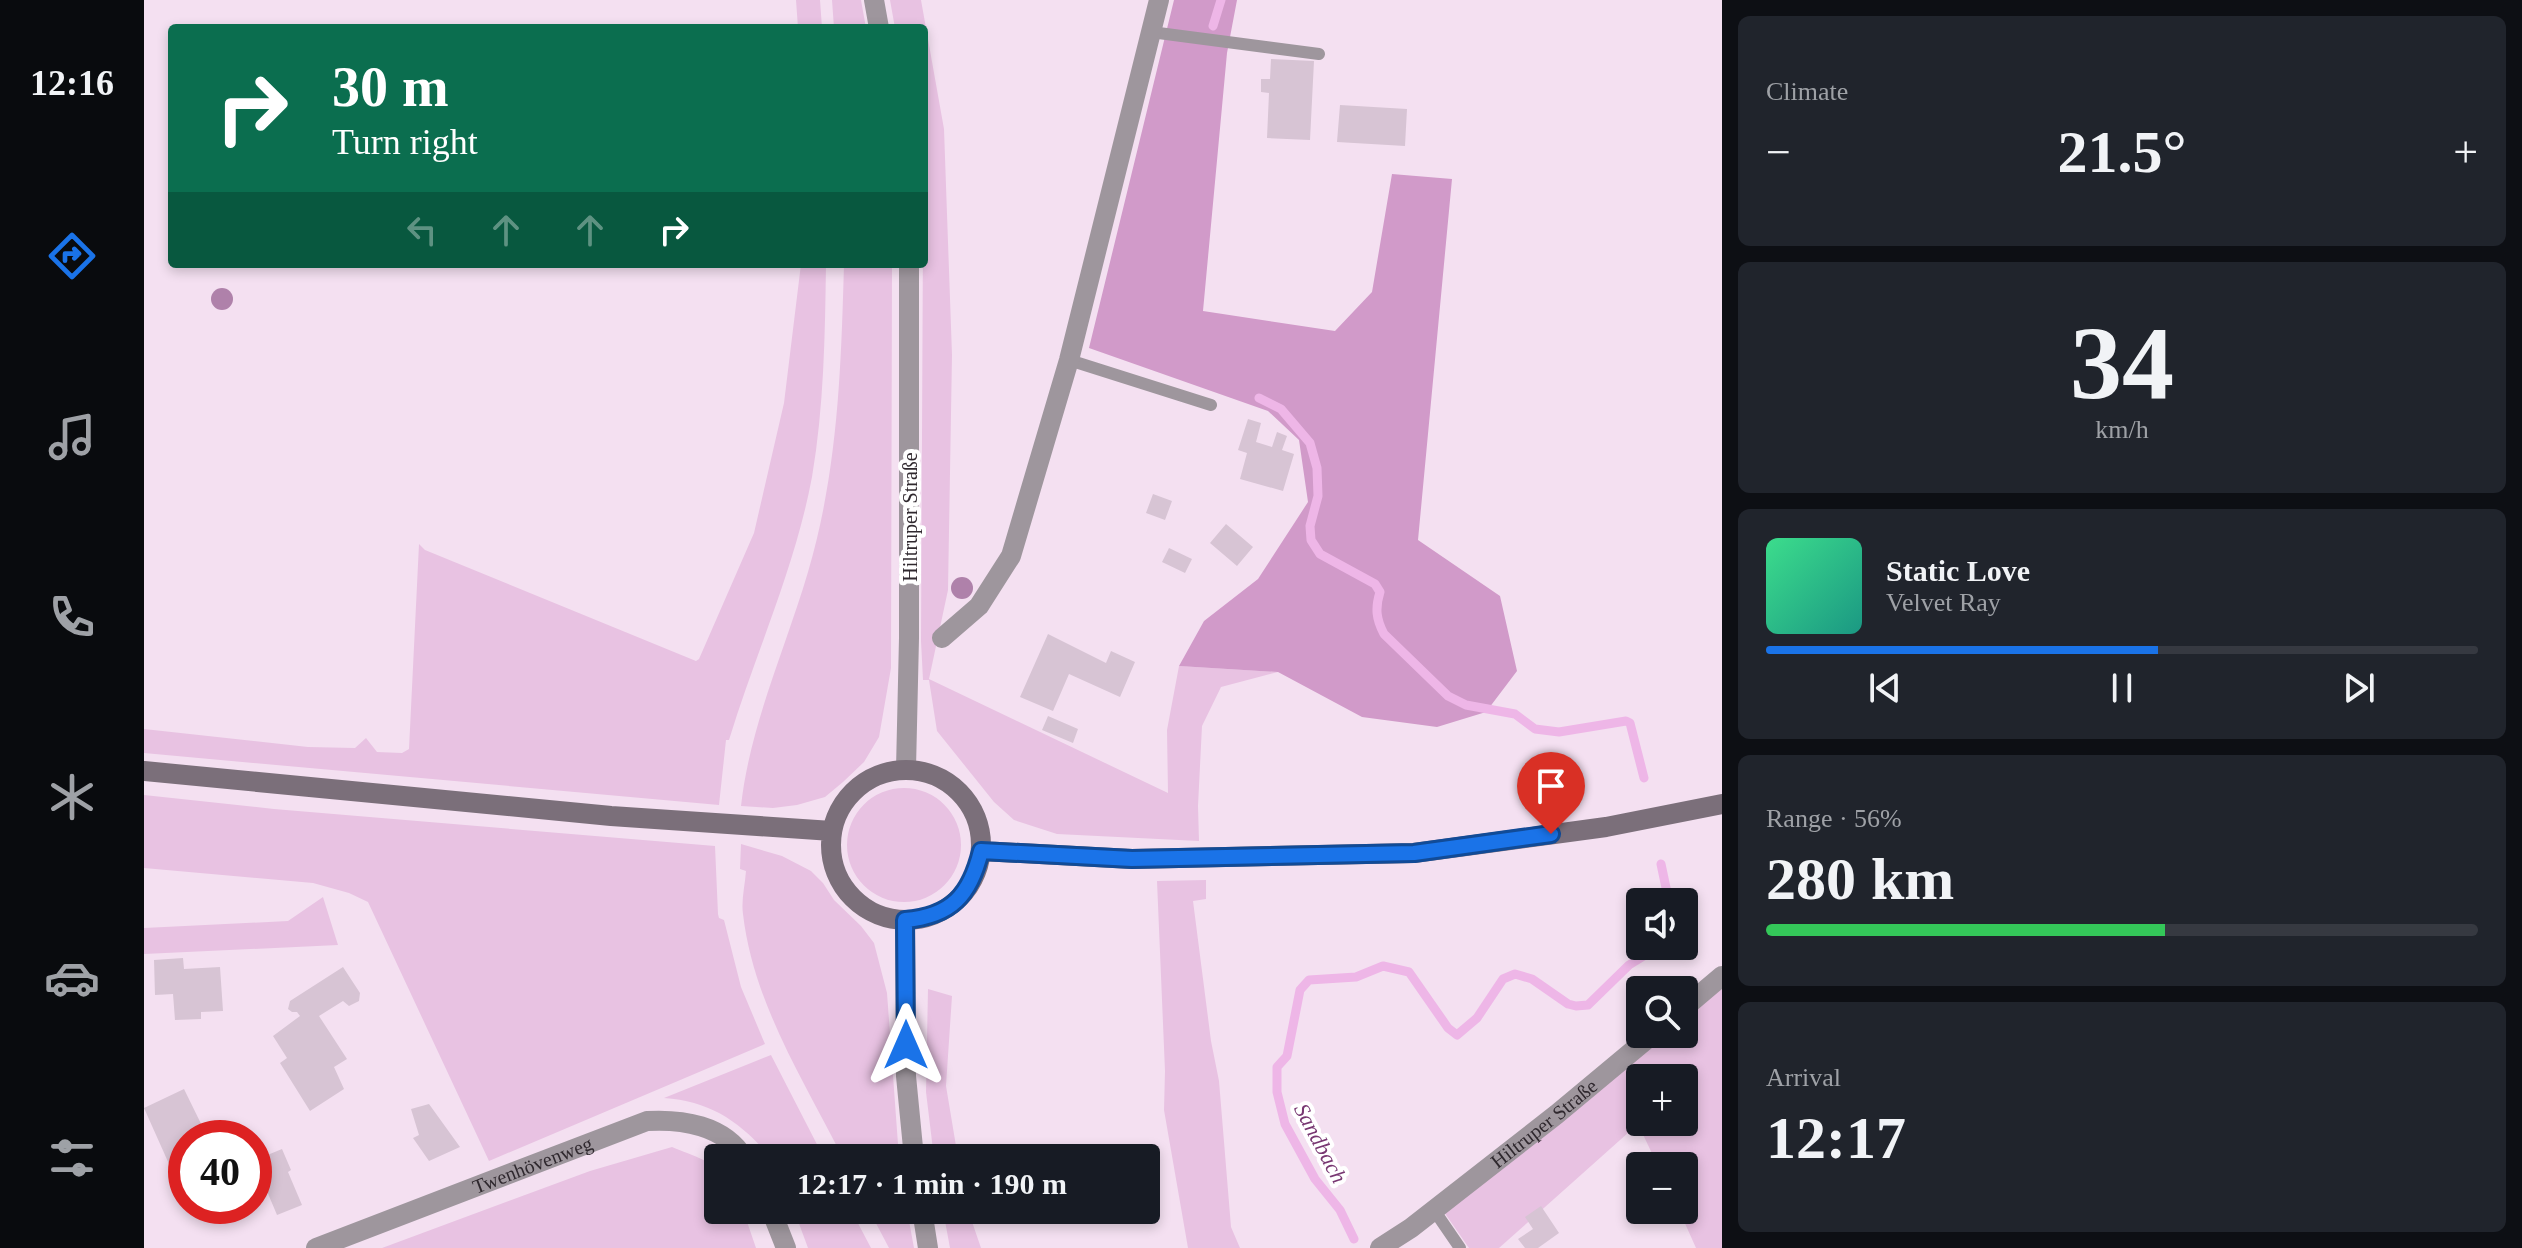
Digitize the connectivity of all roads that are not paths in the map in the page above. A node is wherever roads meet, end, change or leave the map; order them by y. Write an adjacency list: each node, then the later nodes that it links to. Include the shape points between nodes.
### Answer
1 (874, 0): 3 (street)
2 (1159, 0): 4 (street)
3 (878, 24)
4 (1151, 32): 5 (lane); 7 (street)
5 (1319, 54)
6 (909, 268): 10 (street, Hiltruper Straße)
7 (1069, 360): 8 (lane); 9 (street, via 1011,556 979,606)
8 (1211, 405)
9 (942, 638)
10 (906, 769): 13 (main road, via 880,774 858,787 841,807); 14 (main road, via 933,774 959,791 981,832)
11 (144, 771): 13 (main road, via 611,816)
12 (1722, 804): 14 (main road, via 1606,827 1414,853 1132,859)
13 (832, 831): 15 (main road, via 832,857 840,882 857,902 880,915)
14 (981, 851): 15 (main road, via 975,876 961,897 933,915)
15 (905, 920): 20 (street, via 906,1076)
16 (1722, 976): 17 (street)
17 (1698, 996)
18 (1636, 1048): 21 (street, Hiltruper Straße)
19 (732, 1144): 24 (street, Twenhövenweg, via 705,1127 647,1121)
20 (913, 1144)
21 (1434, 1210): 27 (street, Hiltruper Straße); 28 (lane)
22 (777, 1224): 25 (street)
23 (924, 1224): 26 (street)
24 (316, 1248)
25 (786, 1248)
26 (928, 1248)
27 (1380, 1248)
28 (1460, 1248)

